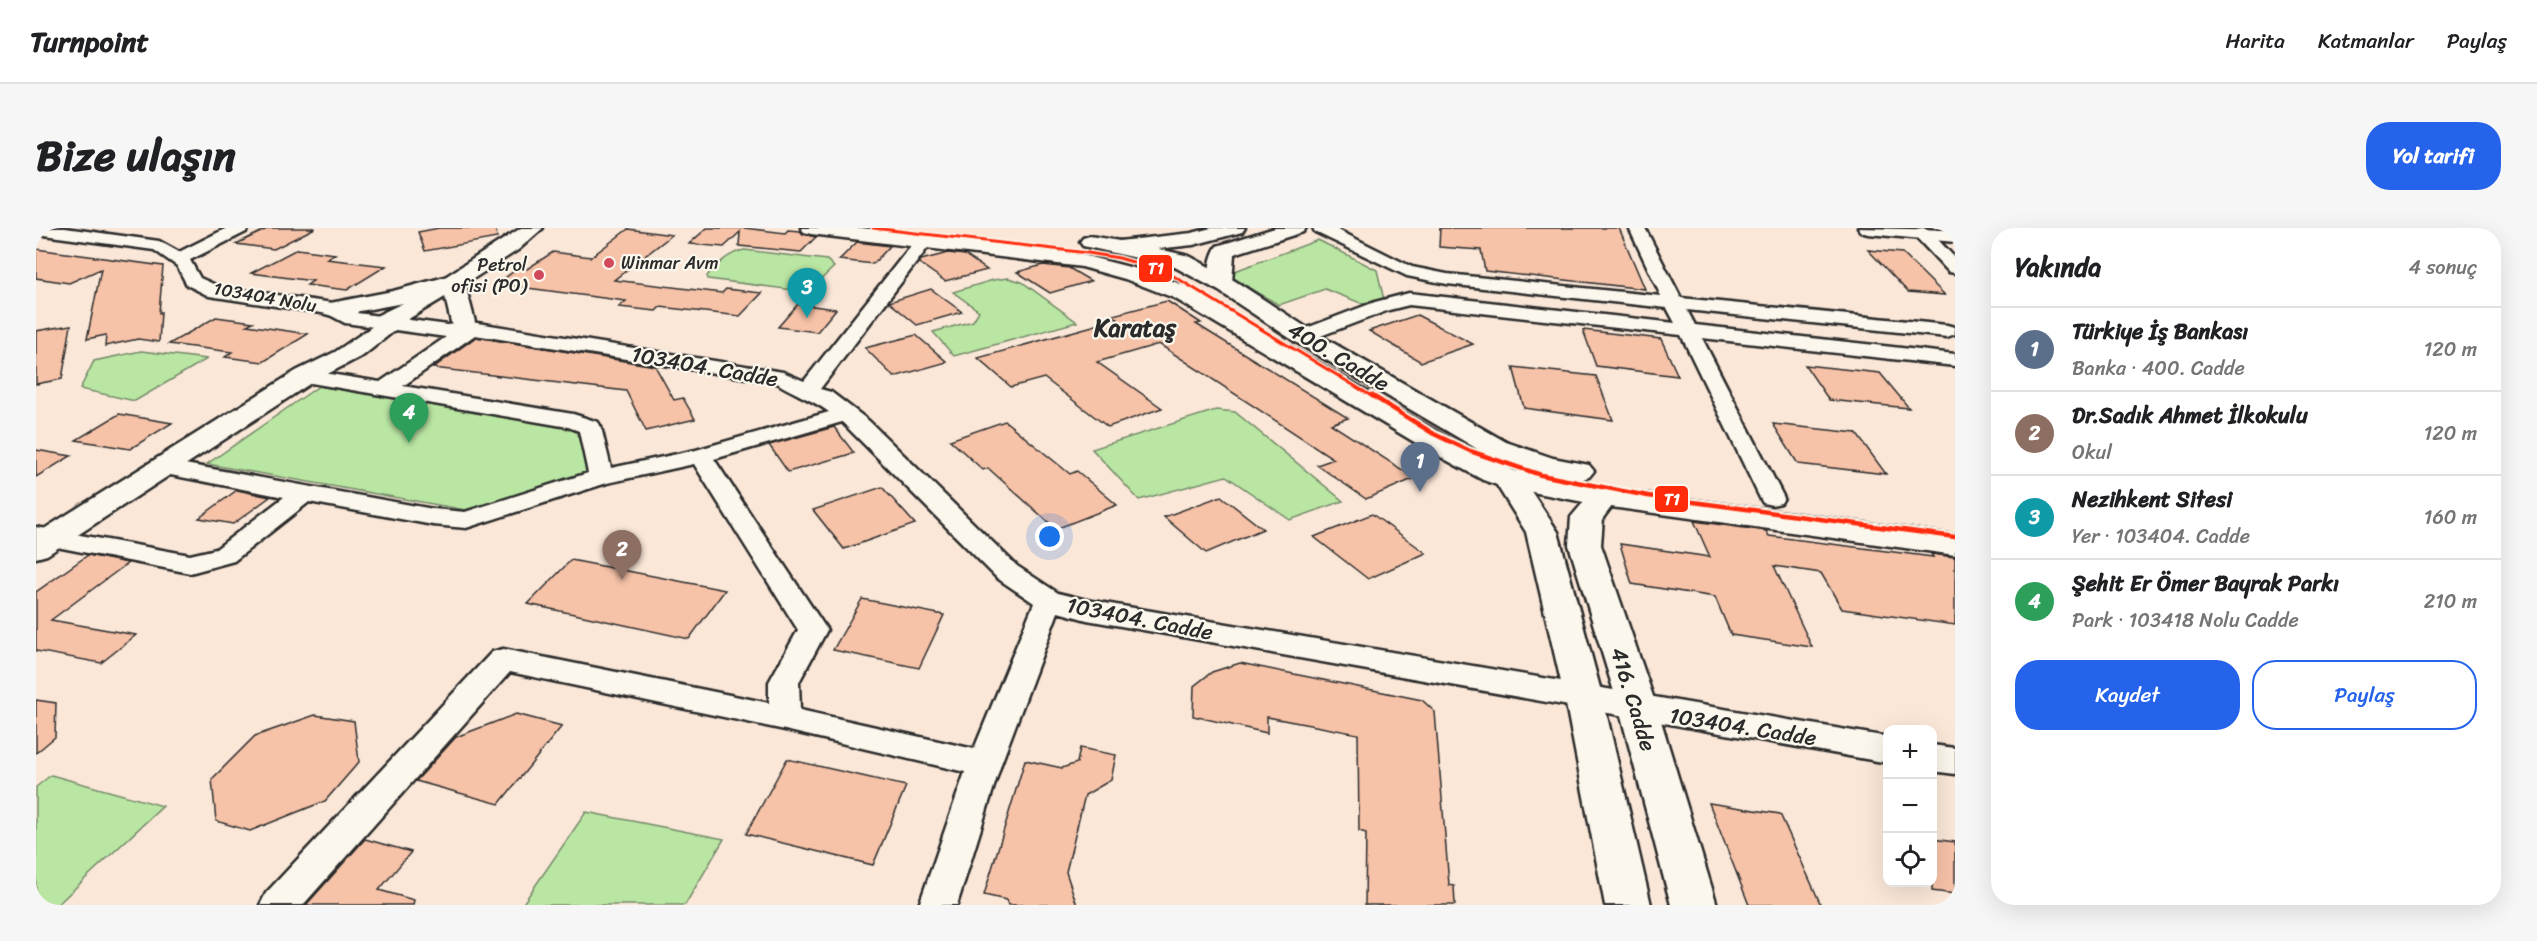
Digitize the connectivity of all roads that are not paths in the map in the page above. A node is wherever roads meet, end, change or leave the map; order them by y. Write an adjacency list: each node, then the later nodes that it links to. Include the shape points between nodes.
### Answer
1 (240, 228): 20 (street)
2 (543, 228): 12 (main road)
3 (811, 228): 17 (main road, 400. Cadde)
4 (972, 228): 18 (main road, 400. Cadde)
5 (1235, 228): 16 (main road)
6 (1296, 228): 19 (main road)
7 (1321, 228): 22 (street)
8 (1637, 228): 26 (street)
9 (1868, 228): 13 (main road)
10 (36, 229): 11 (street, 103404 Nolu)
11 (54, 231): 15 (street); 20 (street, 103404 Nolu, via 159,246)
12 (526, 232): 23 (main road)
13 (1922, 233): 14 (main road); 21 (street)
14 (1955, 236)
15 (36, 239)
16 (1193, 239): 18 (main road); 19 (main road, via 1190,249)
17 (922, 242): 37 (street); 42 (main road, 400. Cadde, via 1082,261 1158,282 1436,443)
18 (1119, 247): 24 (main road, 400. Cadde, via 1181,261)
19 (1224, 250): 24 (main road)
20 (178, 259): 27 (street, 103404 Nolu, via 193,281 216,292)
21 (1955, 268)
22 (1407, 271): 25 (street); 26 (street, via 1447,279)
23 (453, 282): 27 (main road); 28 (main road); 29 (main road)
24 (1221, 283): 32 (main road, 400. Cadde)
25 (1409, 299): 30 (street); 32 (street)
26 (1673, 303): 30 (street); 31 (street)
27 (339, 313): 28 (street, 103404. Cadde); 33 (main road)
28 (392, 319): 29 (street, 103404. Cadde, via 448,331); 33 (main road, via 360,332); 35 (main road, via 378,335 334,364)
29 (467, 325): 36 (street); 37 (street, 103404. Cadde, via 783,378)
30 (1687, 329): 34 (street); 45 (street)
31 (1952, 333)
32 (1303, 336): 45 (main road, 400. Cadde, via 1496,448 1548,466)
33 (340, 346): 35 (main road)
34 (1955, 360)
35 (305, 376): 36 (street); 40 (main road)
36 (384, 389): 41 (street, via 590,427)
37 (807, 392): 38 (street, 103404. Cadde, via 823,397)
38 (846, 414): 39 (street); 49 (street, 103404. Cadde, via 1007,572)
39 (700, 456): 41 (street); 52 (street, via 813,630 784,681)
40 (163, 467): 43 (street); 47 (main road)
41 (601, 477): 43 (street, via 466,520)
42 (1508, 479): 44 (main road, 400. Cadde); 50 (main road, via 1542,532)
43 (305, 493): 47 (street, via 225,555 190,564)
44 (1604, 497): 48 (main road, 400. Cadde); 51 (main road, 416. Cadde, via 1587,517 1585,544)
45 (1772, 498): 46 (main road, 400. Cadde)
46 (1955, 522)
47 (41, 540)
48 (1955, 545)
49 (1049, 600): 50 (street, 103404. Cadde); 56 (street)
50 (1584, 699): 51 (street, 103404. Cadde); 59 (main road)
51 (1638, 708): 53 (street, 103404. Cadde); 60 (main road, 416. Cadde)
52 (785, 718): 56 (street); 57 (street, via 503,660)
53 (1883, 749)
54 (1937, 759): 55 (street)
55 (1955, 761)
56 (984, 764): 58 (street)
57 (279, 905)
58 (938, 905)
59 (1628, 905)
60 (1694, 905)

